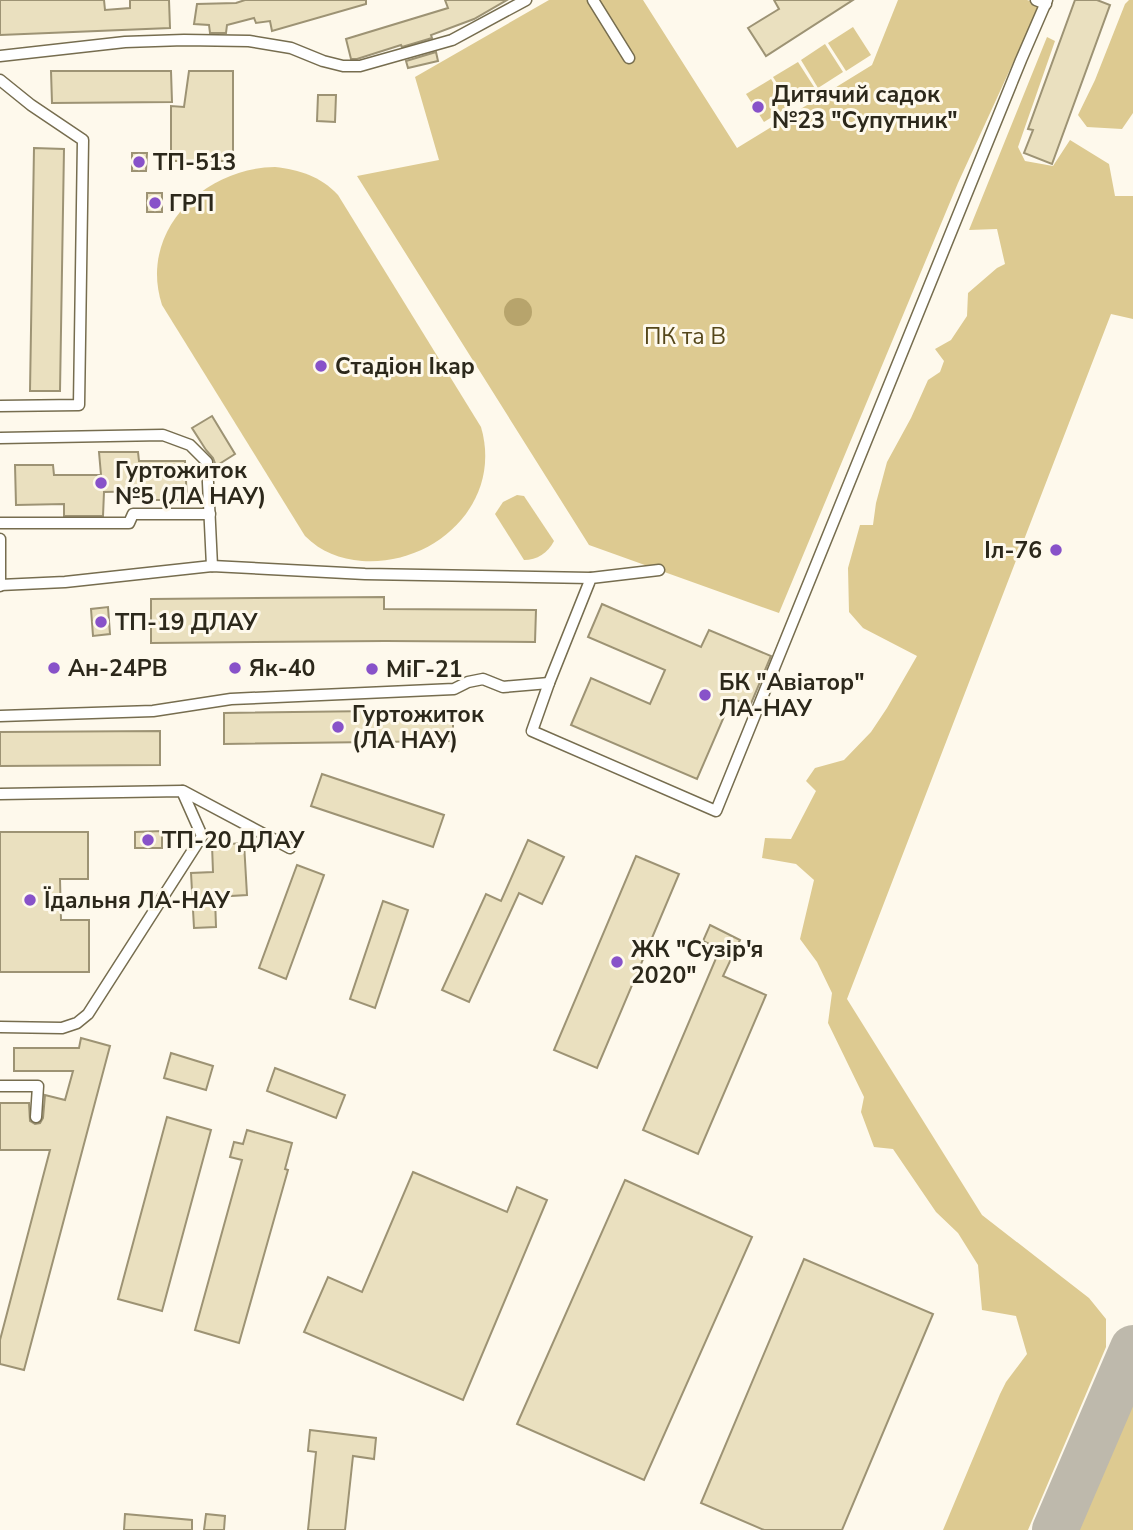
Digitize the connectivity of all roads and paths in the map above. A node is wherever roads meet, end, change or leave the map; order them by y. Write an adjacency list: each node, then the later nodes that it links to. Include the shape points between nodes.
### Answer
1 (526, 0): 4 (lane, via 452,40 360,66 343,66 291,48 249,41 125,42)
2 (593, 0): 5 (lane)
3 (1043, 1): 16 (lane, via 716,811 532,731)
4 (0, 56)
5 (629, 58)
6 (0, 80): 7 (lane, via 82,141 79,405)
7 (0, 406)
8 (0, 438): 9 (lane, via 172,438 190,445 206,462)
9 (210, 514): 10 (lane, via 133,514 129,523); 12 (lane)
10 (0, 523)
11 (0, 539): 15 (lane)
12 (212, 566): 14 (lane); 15 (lane)
13 (659, 570): 14 (lane)
14 (591, 578): 16 (lane)
15 (0, 585)
16 (549, 683): 17 (lane, via 503,687 483,679 454,689 231,699 153,711)
17 (0, 716)
18 (182, 791): 19 (lane); 20 (lane); 21 (lane, via 202,836 88,1014 62,1028)
19 (0, 794)
20 (289, 848)
21 (0, 1027)
22 (0, 1086): 23 (lane, via 38,1086)
23 (36, 1117)

